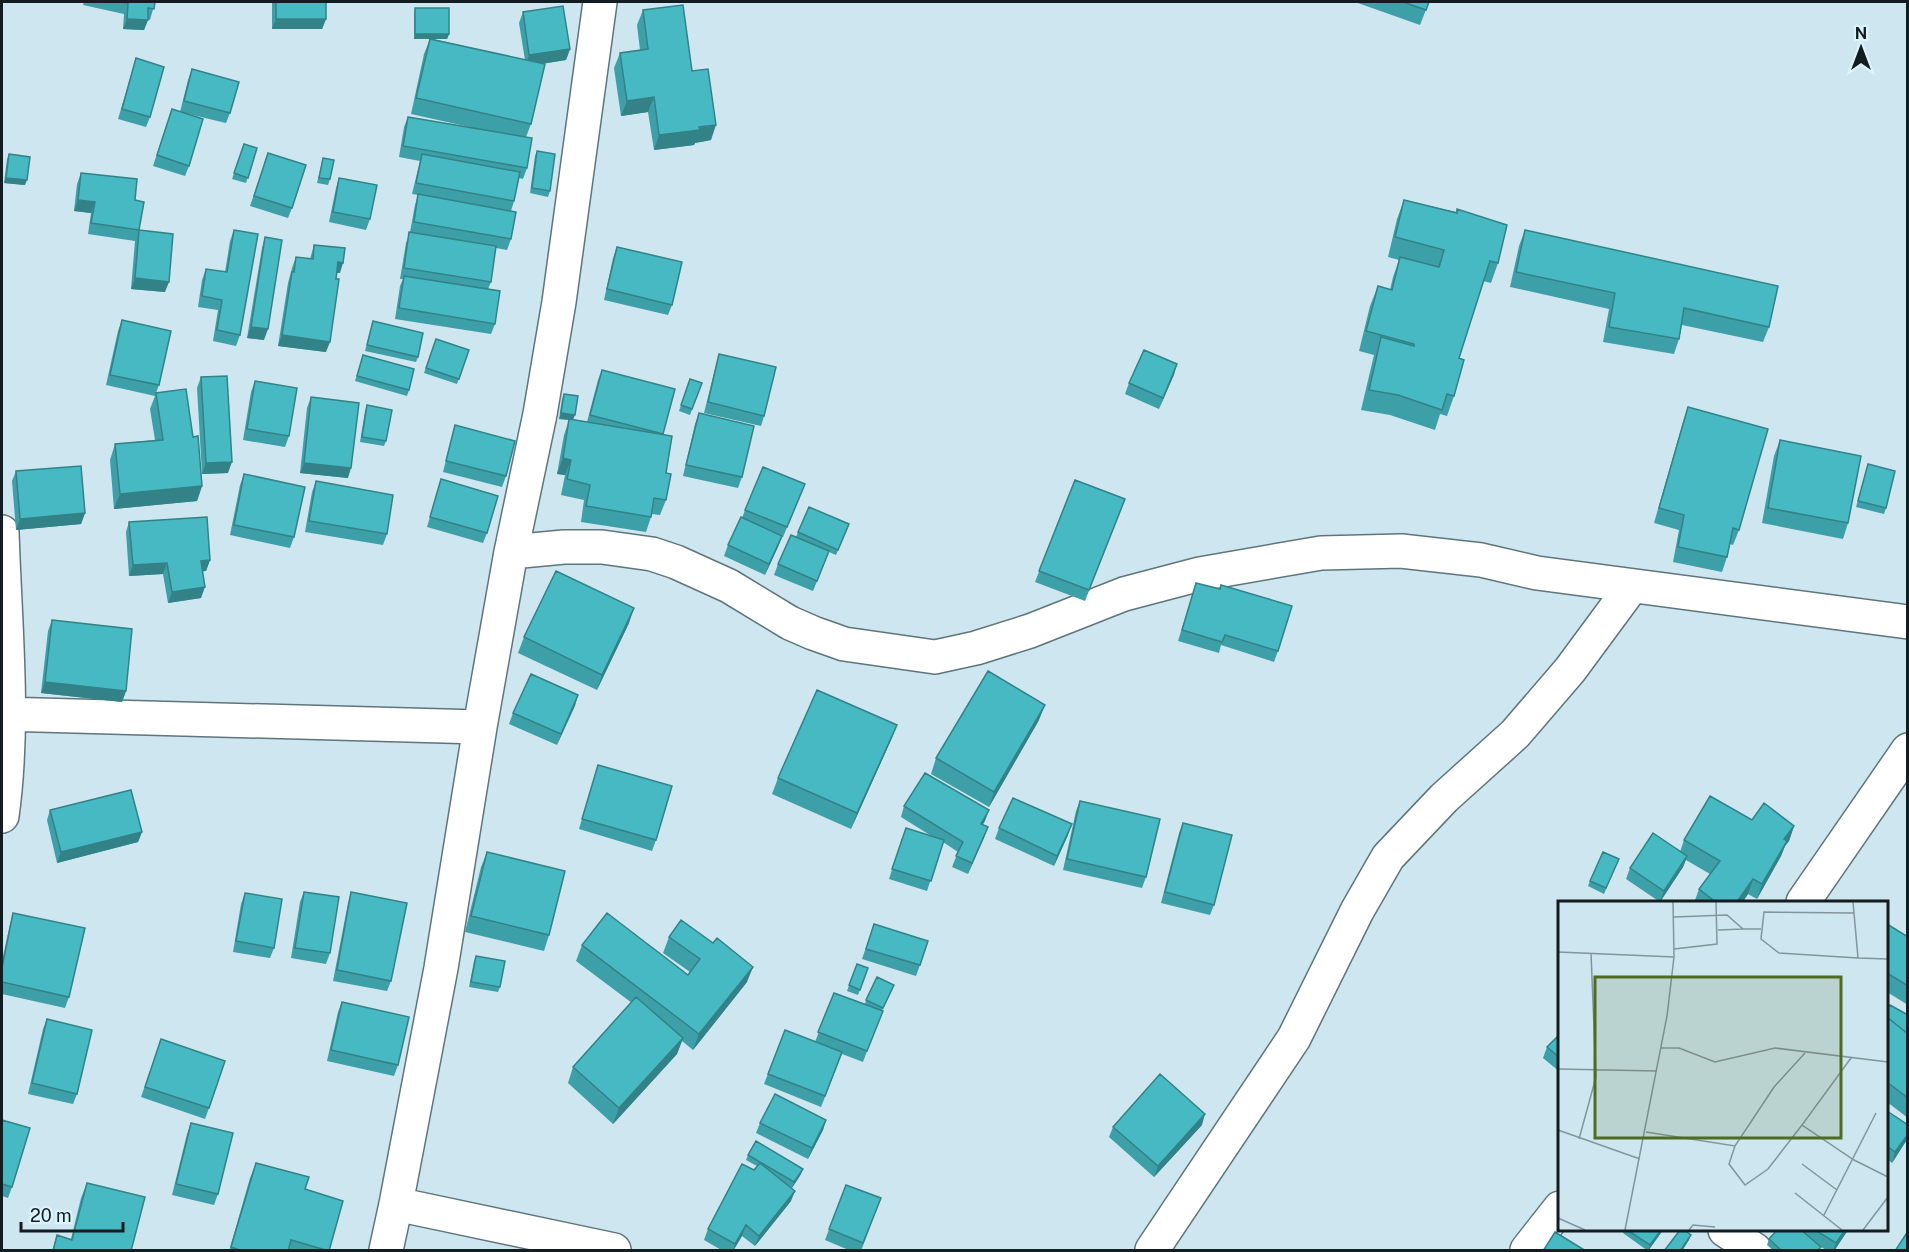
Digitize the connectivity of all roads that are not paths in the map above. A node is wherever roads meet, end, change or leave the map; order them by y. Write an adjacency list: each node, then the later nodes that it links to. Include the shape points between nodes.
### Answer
1 (600, 2): 3 (street, via 559,302)
2 (2, 532): 6 (street)
3 (511, 552): 4 (street, via 602,547 652,554 729,586 813,633 844,644 935,657 1030,631 1134,591 1200,574 1321,553 1401,551 1481,560 1537,573); 7 (street)
4 (1632, 586): 5 (street); 16 (street, via 1570,670 1515,734 1444,798 1388,857 1294,1038)
5 (1908, 621)
6 (5, 714): 7 (street); 9 (street, via 7,776)
7 (480, 727): 11 (street, via 441,968)
8 (1908, 750): 10 (street)
9 (2, 816)
10 (1804, 901)
11 (396, 1204): 14 (street); 15 (street)
12 (1558, 1211): 17 (street)
13 (1726, 1231): 18 (street)
14 (386, 1251)
15 (614, 1251)
16 (1152, 1251)
17 (1527, 1251)
18 (1755, 1251)

